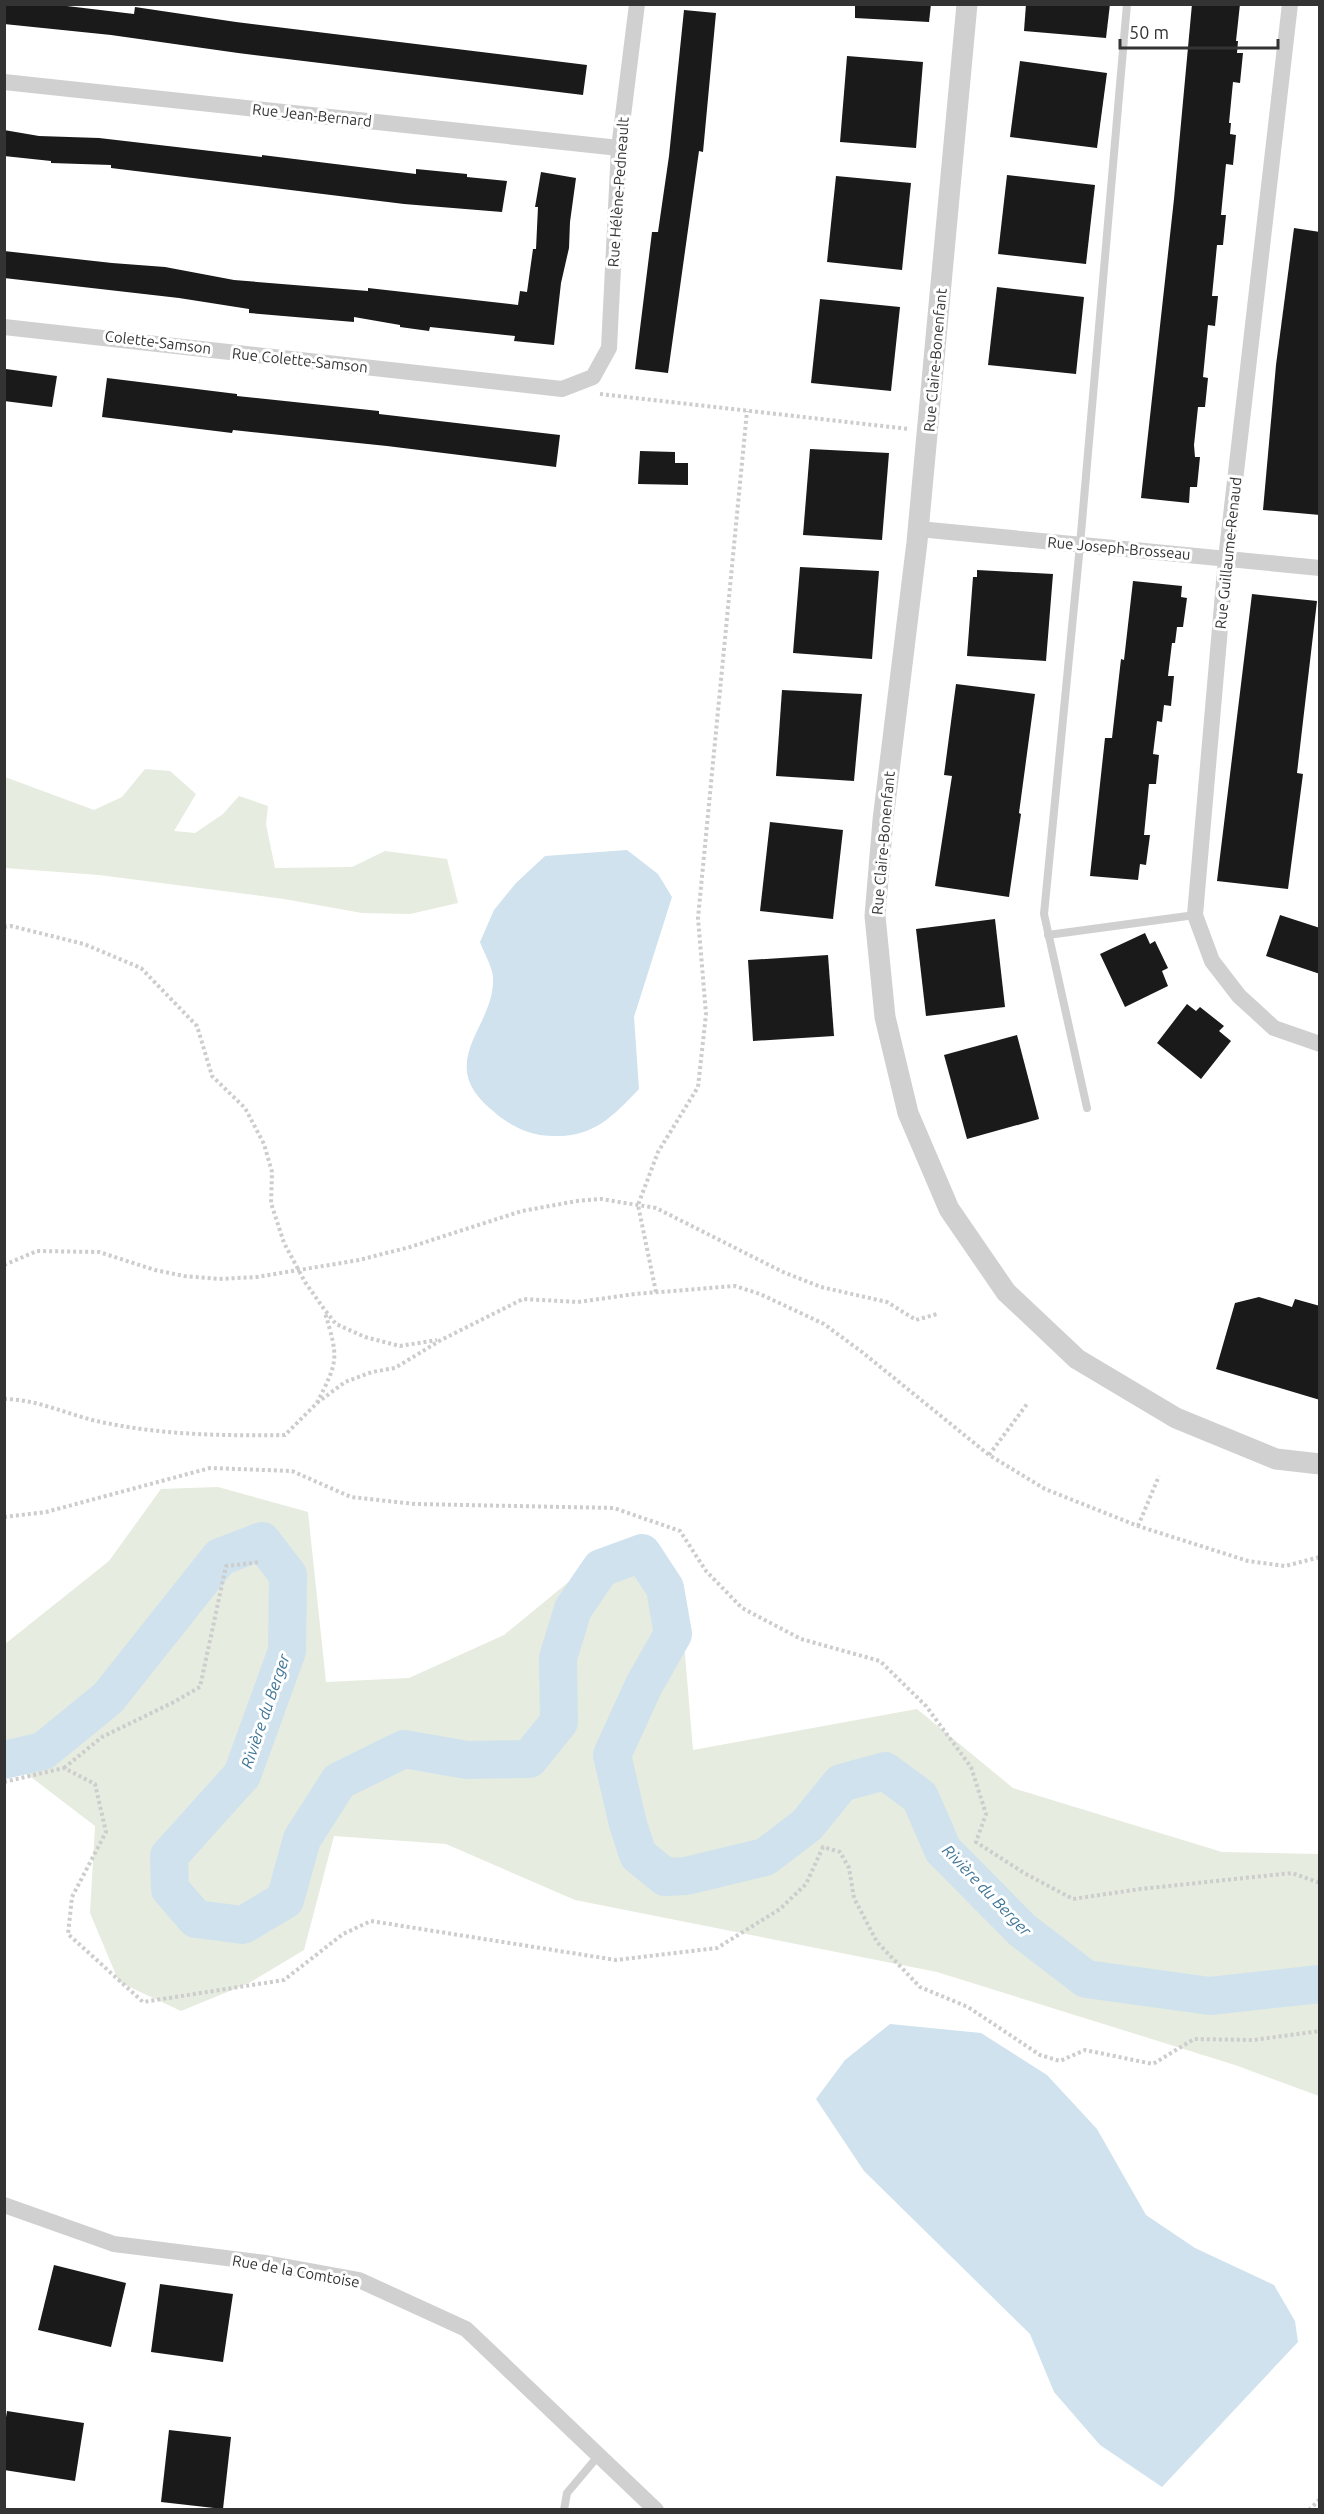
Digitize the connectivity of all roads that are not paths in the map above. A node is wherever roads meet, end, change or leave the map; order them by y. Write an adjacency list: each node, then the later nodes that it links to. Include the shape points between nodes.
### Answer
1 (637, 4): 6 (street, Rue Hélène-Pedneault)
2 (968, 4): 9 (street, Rue Claire-Bonenfant)
3 (1127, 4): 10 (lane)
4 (1290, 4): 11 (street, Rue Guillaume-Renaud)
5 (4, 82): 6 (street, Rue Jean-Bernard)
6 (619, 148): 8 (street, Rue Hélène-Pedneault, via 609,348)
7 (4, 326): 8 (street, Rue Colette-Samson, via 568,387)
8 (593, 377)
9 (919, 529): 10 (street, Rue Joseph-Brosseau); 17 (street, Rue Claire-Bonenfant, via 882,820 875,916 885,1017 908,1113 949,1209 1006,1292 1077,1359 1176,1418 1276,1459)
10 (1080, 544): 11 (street, Rue Joseph-Brosseau); 14 (lane, via 1044,914)
11 (1226, 558): 12 (street, Rue Joseph-Brosseau); 13 (street, Rue Guillaume-Renaud)
12 (1320, 568)
13 (1195, 915): 14 (lane); 15 (street, Rue Guillaume-Renaud, via 1212,961 1239,996 1274,1028)
14 (1048, 935): 16 (lane)
15 (1320, 1044)
16 (1087, 1108)
17 (1320, 1464)
18 (4, 2205): 19 (street, Rue de la Comtoise, via 114,2244 266,2263 359,2280 466,2329)
19 (599, 2455): 20 (lane, via 567,2493); 21 (street, Rue de la Comtoise)
20 (564, 2510)
21 (656, 2510)

